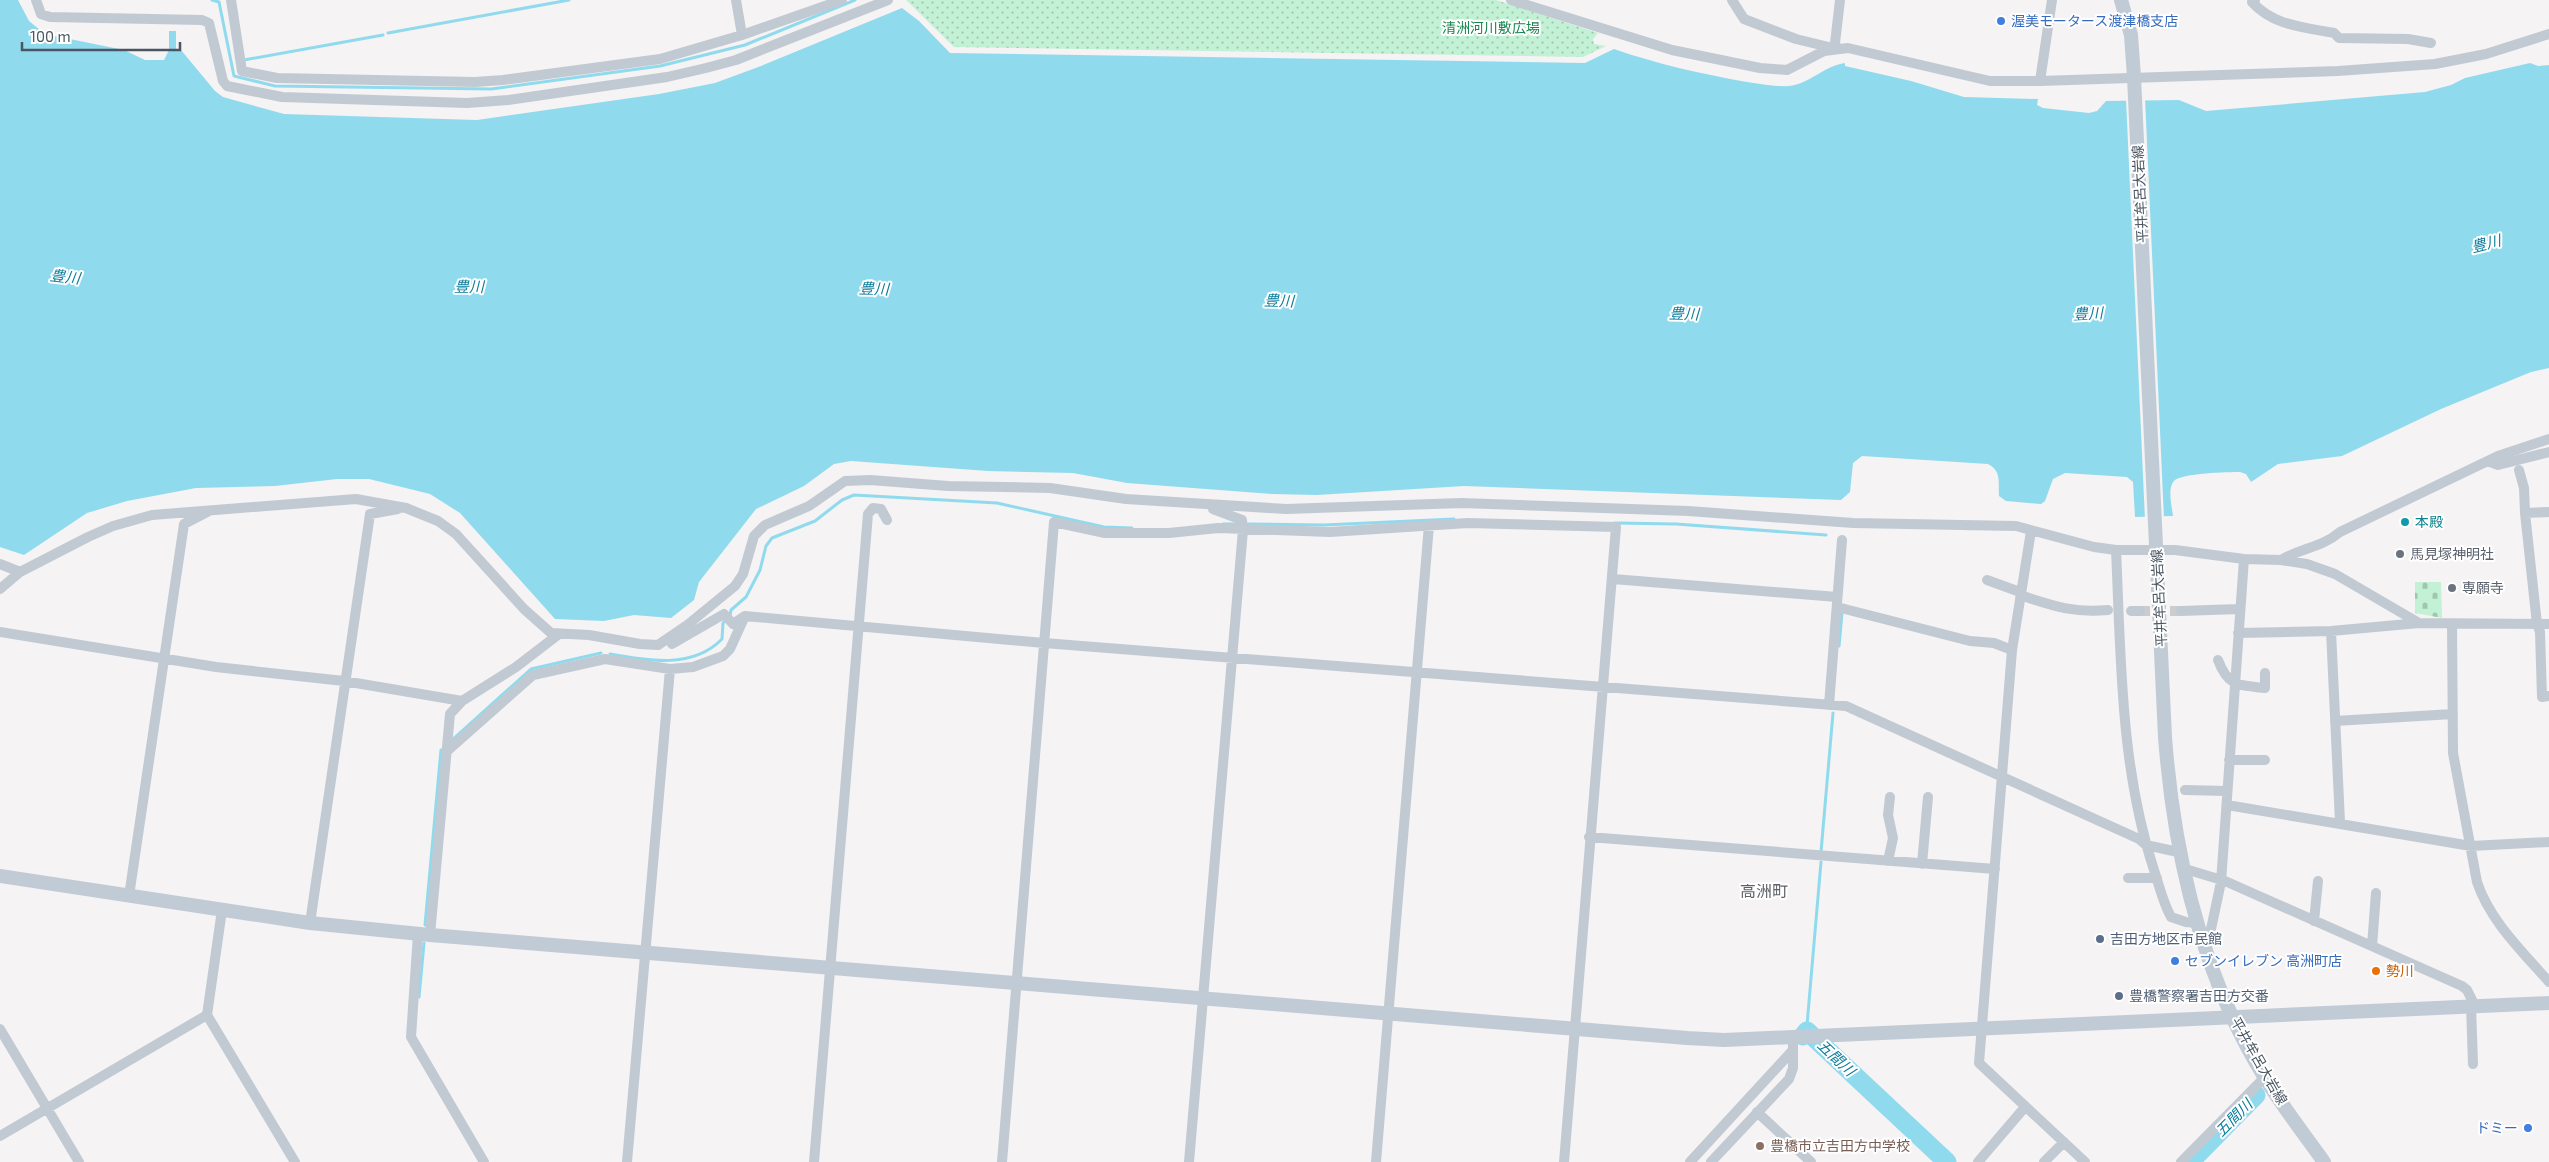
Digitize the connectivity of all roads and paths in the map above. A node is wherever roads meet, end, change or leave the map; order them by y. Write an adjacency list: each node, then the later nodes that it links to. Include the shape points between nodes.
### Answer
1 (36, 0): 5 (street, via 41,14 50,17 202,20 209,23 227,86 282,97 467,103 615,85 706,68 736,60)
2 (231, 0): 13 (street, via 242,70 277,78 503,80 660,59)
3 (736, 0): 13 (street)
4 (842, 0): 13 (street)
5 (888, 0)
6 (1511, 0): 15 (street, via 1672,50 1760,68 1787,70 1824,51)
7 (1732, 0): 15 (street, via 1744,19 1796,39)
8 (1840, 0): 15 (street)
9 (2052, 0): 17 (street)
10 (2121, 0): 16 (street, 平井牟呂大岩線, via 2131,34)
11 (2255, 0): 14 (street, via 2252,2 2261,12 2278,22 2334,33 2339,38 2408,39)
12 (2549, 34): 16 (street, via 2486,54 2435,64)
13 (742, 35)
14 (2431, 43)
15 (1837, 49): 17 (street, via 1859,50 1990,81)
16 (2135, 79): 17 (street); 32 (street, 平井牟呂大岩線)
17 (2040, 81)
18 (2549, 439): 20 (street)
19 (2549, 452): 20 (street, via 2498,465)
20 (2488, 461): 35 (street, via 2340,532 2328,543 2290,554)
21 (2519, 470): 26 (street)
22 (1213, 504): 29 (street, via 1214,509); 30 (street, via 1286,509 1462,504 1579,507 1853,523 2016,526); 57 (street, via 1126,500 1050,488 844,481 809,506 764,525 754,536 743,574 735,586)
23 (214, 508): 24 (street, via 356,499); 37 (street, via 131,520 88,537); 59 (street, via 184,524)
24 (406, 508): 55 (street, via 438,521 456,534 524,610 546,630); 65 (street, via 370,514)
25 (2549, 512): 26 (street)
26 (2525, 513): 49 (street)
27 (887, 520): 51 (street, via 881,508 873,508 868,514)
28 (1429, 525): 29 (street, via 1330,532); 38 (street, via 1616,527); 63 (street)
29 (1243, 526): 56 (street, via 1169,533 1105,533 1054,522); 60 (street)
30 (2031, 531): 33 (street); 41 (street)
31 (1842, 540): 42 (street)
32 (2156, 547): 33 (street); 34 (street); 87 (street, 平井牟呂大岩線, via 2166,755)
33 (2116, 550): 85 (street, via 2122,700 2128,755)
34 (2244, 559): 35 (street); 44 (street)
35 (2281, 560): 47 (street, via 2335,574)
36 (0, 564): 37 (street)
37 (20, 572): 40 (street)
38 (1613, 579): 42 (street); 67 (street)
39 (1987, 580): 41 (street)
40 (0, 589)
41 (2020, 593): 43 (street, via 2068,610); 58 (street)
42 (1837, 602): 58 (street); 70 (street)
43 (2108, 610)
44 (2239, 610): 45 (street); 54 (street)
45 (2181, 611)
46 (745, 616): 51 (street); 57 (street, via 733,624 727,618 669,645); 62 (street, via 730,649 723,656 693,667)
47 (2420, 623): 48 (street); 52 (street)
48 (2452, 624): 49 (street); 71 (street)
49 (2537, 624): 50 (street); 68 (street, via 2542,697)
50 (2549, 624)
51 (860, 625): 56 (street); 107 (street)
52 (2331, 631): 54 (street); 72 (street)
53 (0, 632): 59 (street)
54 (2238, 633): 66 (street)
55 (559, 634): 57 (street); 69 (street, via 516,667)
56 (1044, 643): 60 (street); 108 (street)
57 (658, 645)
58 (2012, 650): 76 (street)
59 (165, 657): 65 (street, via 216,667); 98 (street)
60 (1231, 658): 63 (street); 110 (street)
61 (2218, 660): 66 (street, via 2223,672)
62 (670, 669): 73 (street, via 605,659 533,675); 106 (street)
63 (1417, 671): 67 (street); 113 (street)
64 (2265, 672): 66 (street, via 2265,688)
65 (344, 681): 69 (street); 101 (street)
66 (2235, 684): 74 (street)
67 (1601, 686): 70 (street); 83 (street)
68 (2549, 696)
69 (462, 701): 73 (street, via 450,714)
70 (1829, 705): 76 (street, via 1846,706)
71 (2453, 714): 72 (street); 86 (street, via 2454,753)
72 (2335, 721): 82 (street)
73 (446, 752): 103 (street)
74 (2229, 760): 75 (street); 78 (street)
75 (2265, 760)
76 (2002, 776): 85 (street); 91 (street)
77 (2185, 790): 78 (street)
78 (2227, 791): 81 (street)
79 (1890, 797): 88 (street, via 1888,815 1893,838)
80 (1928, 797): 89 (street)
81 (2227, 805): 82 (street); 95 (street)
82 (2340, 822): 86 (street)
83 (1589, 837): 88 (street); 116 (street)
84 (2549, 842): 86 (street)
85 (2146, 845): 87 (street); 94 (street)
86 (2471, 846): 109 (street, via 2484,902)
87 (2178, 852): 90 (street, 平井牟呂大岩線)
88 (1888, 861): 89 (street)
89 (1922, 864): 91 (street)
90 (2182, 868): 95 (street); 102 (street, 平井牟呂大岩線)
91 (1995, 869): 117 (street)
92 (0, 876): 98 (street)
93 (2128, 878): 94 (street)
94 (2157, 878): 102 (street, via 2172,916)
95 (2221, 880): 100 (street); 104 (street, via 2211,929)
96 (2318, 881): 100 (street)
97 (2376, 893): 105 (street)
98 (129, 896): 99 (street)
99 (222, 910): 101 (street); 114 (street)
100 (2314, 921): 105 (street)
101 (310, 923): 103 (street)
102 (2197, 923): 104 (street, 平井牟呂大岩線)
103 (424, 935): 106 (street); 129 (street, via 411,1037)
104 (2202, 938): 115 (street, 平井牟呂大岩線, via 2221,994)
105 (2372, 946): 112 (street, via 2462,986)
106 (647, 953): 107 (street); 130 (street)
107 (831, 967): 108 (street); 131 (street)
108 (1017, 982): 110 (street); 132 (street)
109 (2549, 982)
110 (1203, 998): 113 (street); 133 (street)
111 (2549, 1003): 112 (street)
112 (2473, 1006): 115 (street); 120 (street)
113 (1388, 1013): 116 (street); 134 (street)
114 (207, 1015): 123 (street); 128 (street)
115 (2233, 1017): 117 (street); 121 (street, 平井牟呂大岩線)
116 (1573, 1028): 119 (street); 135 (street)
117 (1981, 1028): 119 (street); 122 (street, via 1979,1063)
118 (0, 1029): 123 (street)
119 (1793, 1044): 124 (street, via 1794,1068 1789,1079); 136 (street)
120 (2473, 1064)
121 (2265, 1077): 142 (street); 143 (street, 平井牟呂大岩線)
122 (2026, 1106): 126 (street); 139 (street)
123 (47, 1108): 125 (street); 127 (street)
124 (1757, 1112): 137 (street); 138 (street)
125 (0, 1136)
126 (2064, 1142): 140 (street); 141 (street)
127 (79, 1162)
128 (295, 1162)
129 (484, 1162)
130 (627, 1162)
131 (814, 1162)
132 (1002, 1162)
133 (1189, 1162)
134 (1376, 1162)
135 (1564, 1162)
136 (1690, 1162)
137 (1710, 1162)
138 (1811, 1162)
139 (1978, 1162)
140 (2044, 1162)
141 (2085, 1162)
142 (2181, 1162)
143 (2324, 1162)

